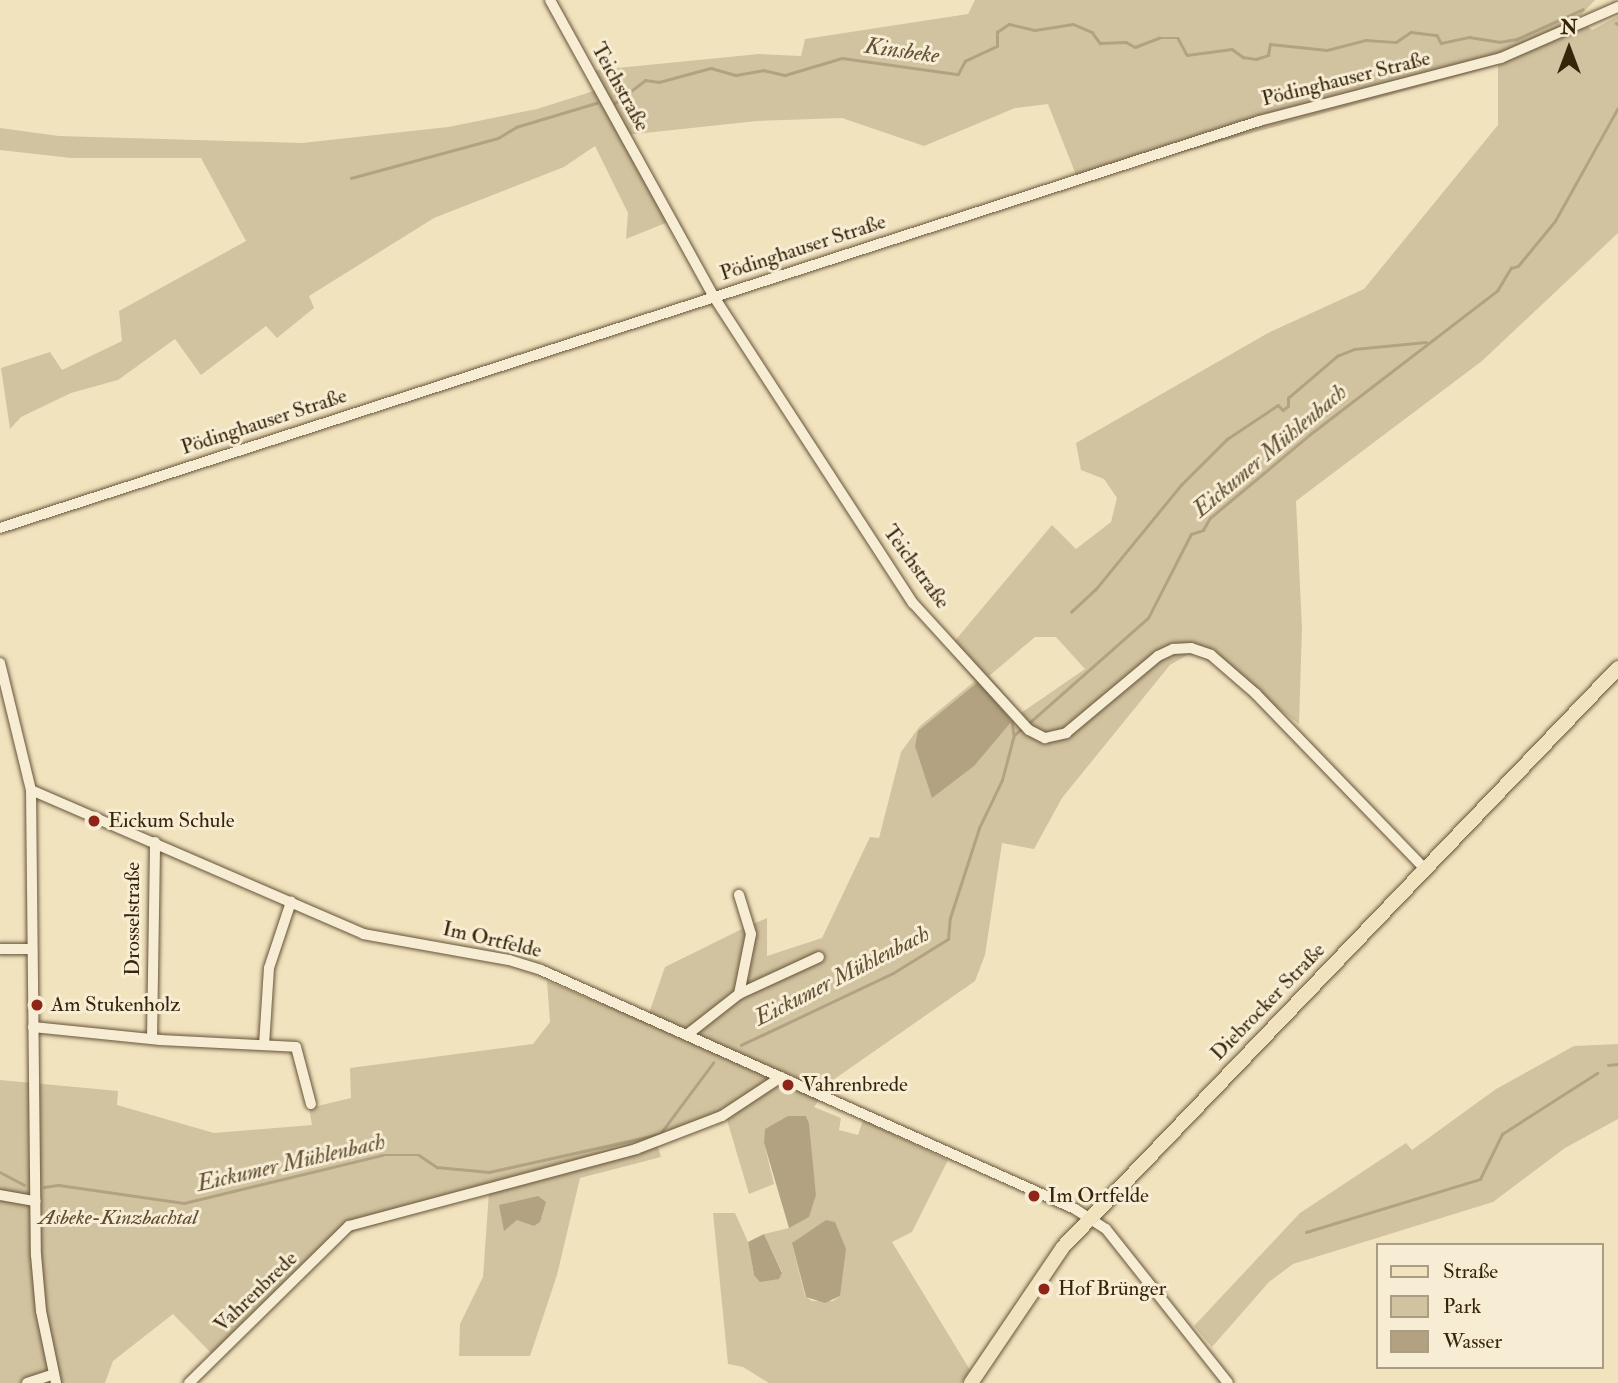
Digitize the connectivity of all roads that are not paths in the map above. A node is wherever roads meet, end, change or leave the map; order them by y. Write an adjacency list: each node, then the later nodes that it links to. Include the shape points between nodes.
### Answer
1 (550, 0): 3 (street, Teichstraße)
2 (1618, 7): 3 (street, Pödinghauser Straße, via 1501,58 1259,121)
3 (714, 297): 4 (street, Pödinghauser Straße); 9 (street, Teichstraße, via 913,603 1031,732 1045,738 1066,733 1158,656 1191,648 1211,655 1256,694)
4 (0, 528)
5 (0, 663): 7 (street)
6 (1618, 668): 9 (main road, Diebrocker Straße)
7 (31, 790): 8 (street, Im Ortfelde); 13 (street)
8 (155, 842): 11 (street, Im Ortfelde); 18 (street, Drosselstraße)
9 (1425, 869): 24 (main road, Diebrocker Straße)
10 (739, 895): 15 (street, via 751,934)
11 (291, 902): 17 (street, Im Ortfelde, via 370,936 526,965); 19 (street, via 269,968)
12 (0, 949): 13 (street)
13 (32, 949): 16 (street)
14 (819, 957): 15 (street)
15 (739, 994): 17 (street)
16 (33, 1027): 18 (street); 23 (street)
17 (688, 1034): 20 (street, Im Ortfelde)
18 (152, 1039): 19 (street)
19 (264, 1045): 21 (street, via 300,1050)
20 (781, 1077): 24 (street, Im Ortfelde); 27 (street, Vahrenbrede, via 722,1116 672,1136 349,1226)
21 (311, 1104)
22 (0, 1195): 23 (street)
23 (35, 1201): 25 (street, via 38,1289)
24 (1090, 1219): 28 (main road, Diebrocker Straße, via 1048,1267); 29 (street, Im Ortfelde, via 1106,1229)
25 (55, 1379): 26 (street)
26 (27, 1383)
27 (189, 1383)
28 (971, 1383)
29 (1228, 1383)

